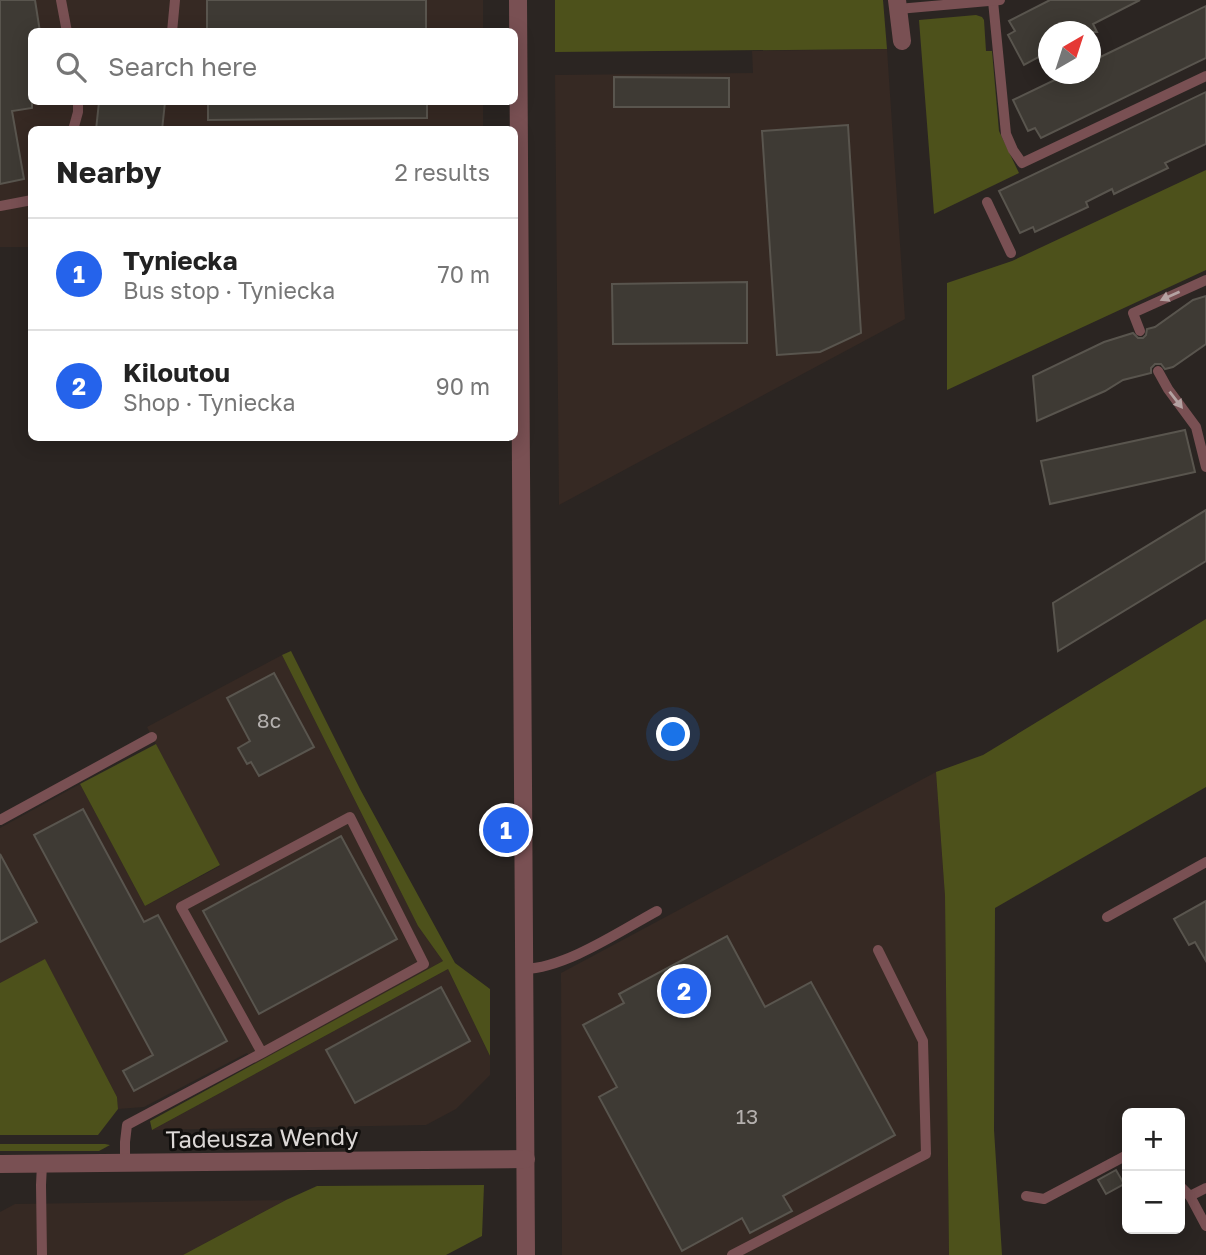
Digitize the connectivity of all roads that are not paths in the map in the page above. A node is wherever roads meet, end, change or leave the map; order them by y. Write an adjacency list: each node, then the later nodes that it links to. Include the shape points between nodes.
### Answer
1 (61, 0): 6 (lane)
2 (175, 0): 7 (lane)
3 (517, 0): 8 (street)
4 (997, 1): 5 (lane); 10 (lane, via 1006,134 1022,163)
5 (898, 4): 9 (street)
6 (66, 28)
7 (172, 28)
8 (517, 28)
9 (902, 41)
10 (1206, 76)
11 (78, 105): 13 (lane)
12 (518, 105): 14 (street)
13 (74, 126)
14 (518, 126)
15 (518, 138): 30 (street)
16 (28, 201): 18 (lane)
17 (987, 202): 19 (lane)
18 (0, 206)
19 (1011, 253)
20 (1206, 280): 21 (lane, one-way to 21, via 1133,313)
21 (1140, 331)
22 (1158, 371): 23 (lane, one-way to 23, via 1196,427)
23 (1206, 467)
24 (152, 737): 25 (lane)
25 (0, 820)
26 (1206, 862): 28 (lane)
27 (657, 911): 30 (lane, via 550,966)
28 (1107, 918)
29 (878, 950): 44 (lane, via 923,1041 926,1154)
30 (524, 969): 33 (street)
31 (262, 1053): 31 (lane, via 424,964 350,817 181,908); 34 (lane, via 127,1125)
32 (1122, 1158): 39 (lane, via 1044,1199)
33 (526, 1159): 34 (street, Tadeusza Wendy); 43 (street)
34 (125, 1163): 36 (street, Tadeusza Wendy)
35 (0, 1164): 36 (street, Tadeusza Wendy)
36 (42, 1164): 42 (lane)
37 (1206, 1188): 40 (lane)
38 (1185, 1191): 40 (lane)
39 (1026, 1196)
40 (1190, 1196): 41 (lane)
41 (1206, 1226)
42 (42, 1255)
43 (526, 1255)
44 (732, 1255)

